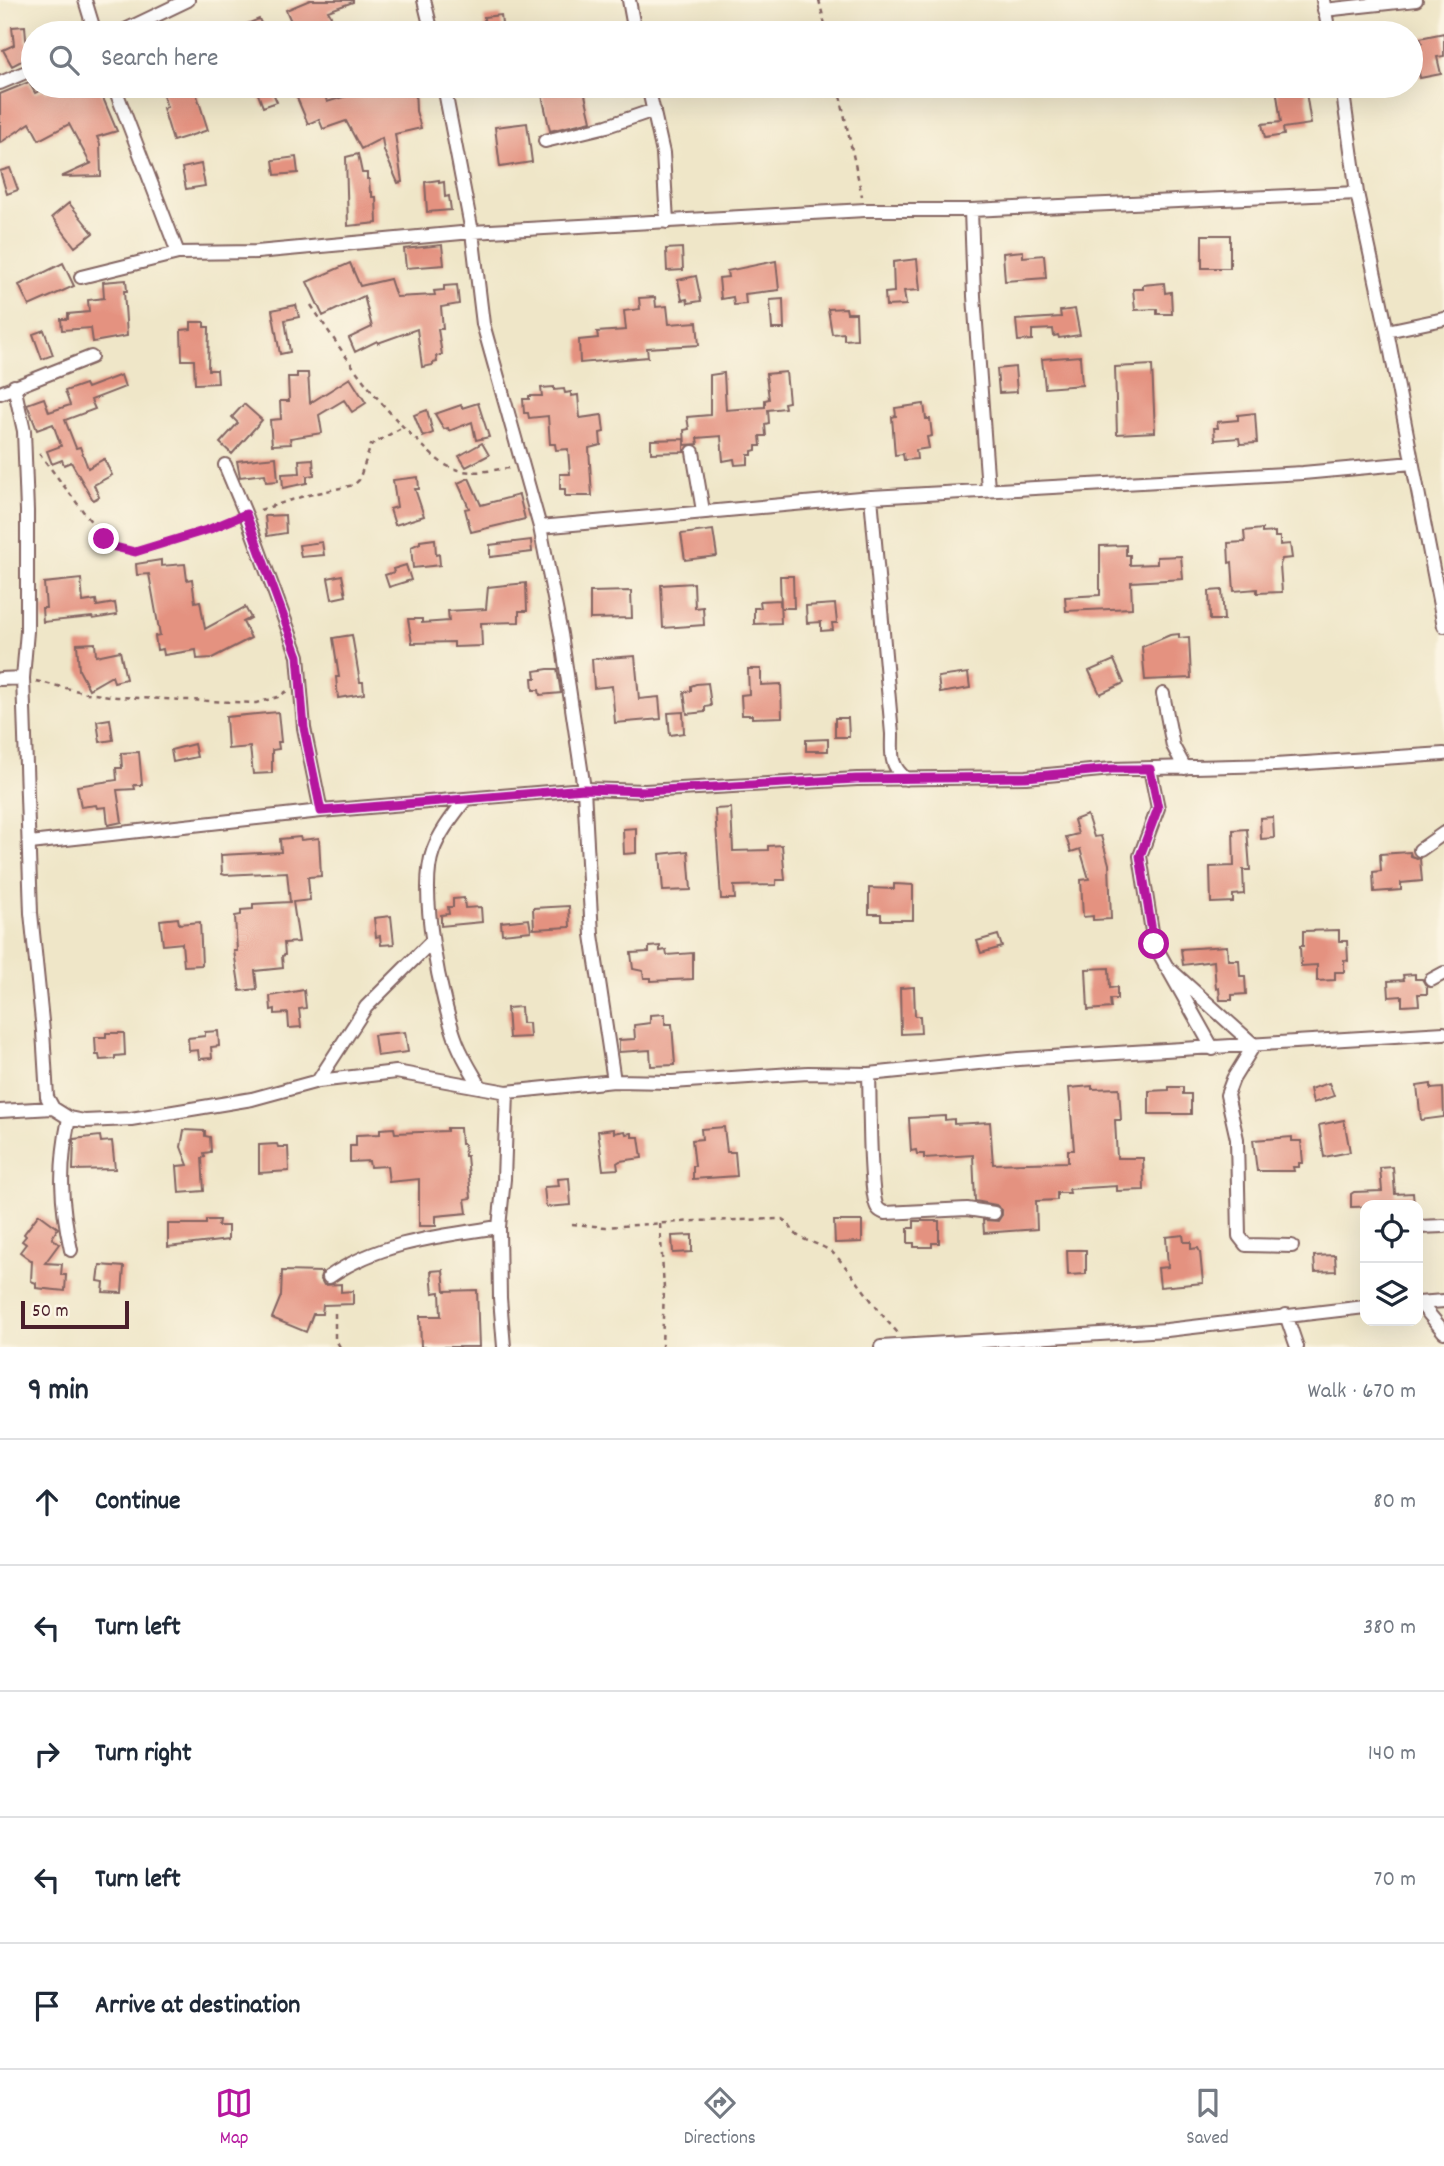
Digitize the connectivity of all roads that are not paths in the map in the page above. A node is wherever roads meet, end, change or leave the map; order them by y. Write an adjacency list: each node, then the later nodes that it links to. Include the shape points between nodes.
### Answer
1 (85, 0): 7 (street)
2 (188, 0): 8 (street)
3 (424, 0): 9 (street)
4 (629, 0): 10 (street)
5 (1416, 0): 6 (street)
6 (1324, 5)
7 (91, 21)
8 (144, 21)
9 (429, 21)
10 (633, 21)
11 (21, 74): 12 (street)
12 (0, 83)
13 (119, 98): 23 (street)
14 (446, 98): 22 (street)
15 (651, 98): 17 (street)
16 (1344, 98): 19 (street)
17 (654, 110): 18 (street); 21 (street, via 663,153)
18 (545, 141)
19 (1357, 193): 20 (street); 26 (street)
20 (971, 210): 21 (street, via 864,210); 33 (street)
21 (667, 222): 22 (street)
22 (472, 232): 23 (street, via 257,252); 36 (street, via 483,324)
23 (178, 253): 24 (street)
24 (81, 276)
25 (1444, 319): 26 (street)
26 (1387, 331): 31 (street)
27 (91, 357): 28 (street)
28 (14, 386): 29 (street); 39 (street, via 24,432 27,524)
29 (0, 393)
30 (693, 452): 35 (street)
31 (1412, 463): 33 (street); 37 (street)
32 (225, 465): 48 (street, via 298,656 304,728)
33 (988, 489): 34 (street)
34 (871, 497): 35 (street); 45 (street, via 892,762)
35 (703, 511): 36 (street)
36 (540, 527): 46 (street)
37 (1443, 609): 38 (street)
38 (1444, 626)
39 (23, 678): 40 (street); 50 (street)
40 (0, 679)
41 (1163, 694): 43 (street, via 1174,746)
42 (1444, 754): 43 (street)
43 (1185, 768): 44 (street)
44 (1150, 769): 45 (street); 53 (street, via 1158,808 1140,856 1154,944)
45 (906, 779): 46 (street, via 645,791)
46 (584, 789): 47 (street); 61 (street, via 592,935)
47 (465, 800): 48 (street); 52 (street, via 444,828 431,860)
48 (321, 811): 50 (street)
49 (1444, 833): 51 (street)
50 (30, 843): 64 (street, via 31,913 47,1097)
51 (1420, 850)
52 (431, 942): 60 (street, via 366,1007); 62 (street, via 456,1040)
53 (1166, 965): 57 (street); 58 (street)
54 (1444, 973): 55 (street)
55 (1431, 980)
56 (1444, 1033): 57 (street)
57 (1254, 1045): 58 (street); 71 (street, via 1227,1095 1237,1139 1239,1236 1246,1245)
58 (1213, 1049): 59 (street, via 1018,1059)
59 (869, 1074): 61 (street, via 808,1073 672,1083); 67 (street, via 873,1176 879,1209 885,1213 967,1209)
60 (318, 1081): 62 (street, via 396,1072); 66 (street, via 252,1099 131,1119)
61 (614, 1081): 63 (street)
62 (480, 1086): 63 (street)
63 (507, 1092): 69 (street)
64 (53, 1108): 65 (street); 66 (street)
65 (0, 1111)
66 (69, 1118): 72 (street, via 61,1190)
67 (993, 1213)
68 (1444, 1226): 70 (street)
69 (499, 1227): 73 (street, via 417,1240 360,1258); 80 (street)
70 (1423, 1227)
71 (1292, 1246)
72 (71, 1250)
73 (329, 1277)
74 (1444, 1301): 75 (street)
75 (1423, 1303)
76 (1360, 1308): 78 (street)
77 (1423, 1308): 79 (street)
78 (1286, 1315): 81 (street, via 1167,1330); 82 (street)
79 (1444, 1332)
80 (504, 1347)
81 (881, 1347)
82 (1297, 1347)

